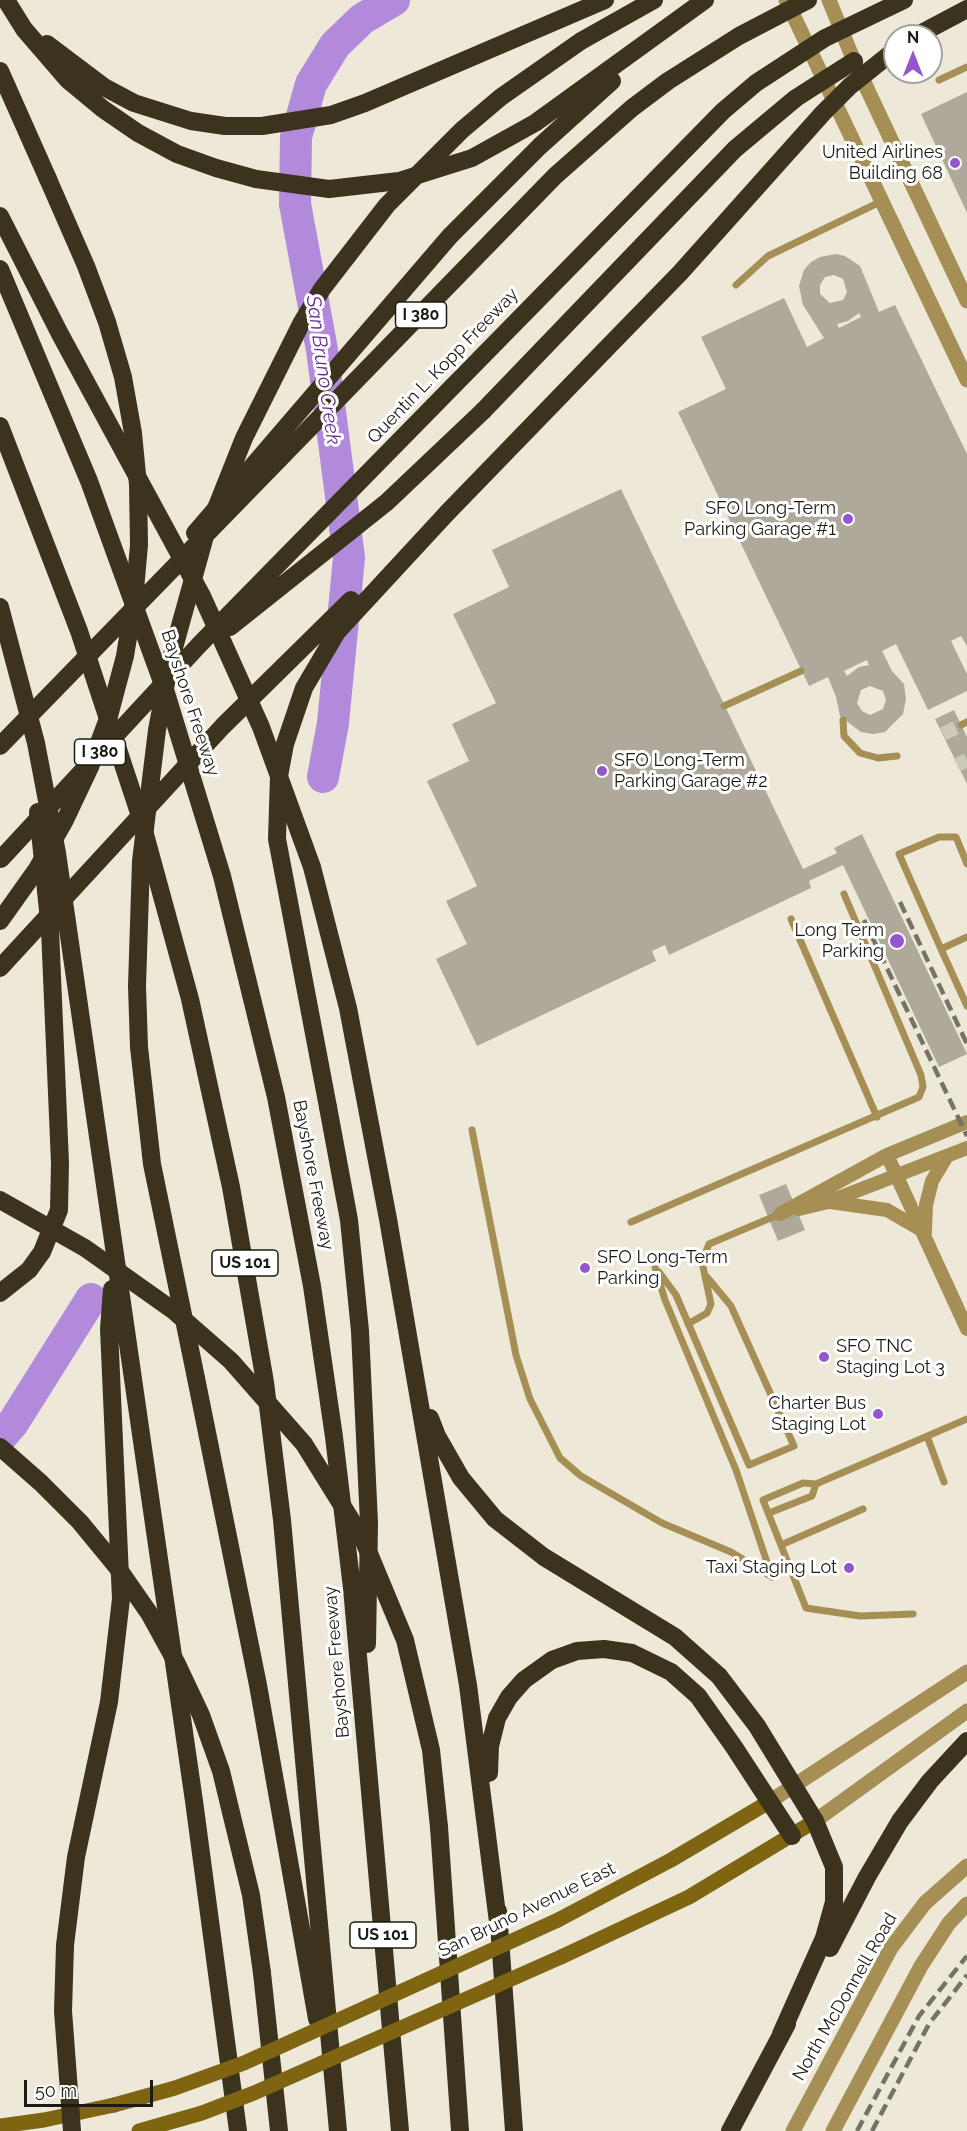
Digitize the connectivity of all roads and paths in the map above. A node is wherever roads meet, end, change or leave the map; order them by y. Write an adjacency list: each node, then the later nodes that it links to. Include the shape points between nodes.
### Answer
1 (6, 0): 2 (highway, via 49,46 104,87 162,113 225,126 273,125 331,115); 8 (highway, via 44,55 68,80 103,109 177,153 216,168 293,186 329,189 365,187 436,172 502,143)
2 (605, 0)
3 (654, 0): 87 (highway, bridge, via 581,41 501,97 462,130 387,205 336,270 301,324 244,438 205,536 170,662 157,730 141,861 137,955 140,1047 152,1164 270,1747)
4 (786, 0): 16 (street)
5 (808, 0): 29 (highway, I 380, bridge, via 739,36 668,81 573,160)
6 (829, 0): 12 (street)
7 (904, 0): 27 (highway, Quentin L. Kopp Freeway / I 380, bridge, via 817,43 756,83 723,111)
8 (702, 2): 29 (highway, bridge, via 524,160 407,284 292,422)
9 (967, 9): 10 (highway)
10 (939, 24)
11 (883, 60): 24 (highway, bridge, via 823,113 680,273)
12 (854, 61): 16 (highway); 21 (street)
13 (967, 67): 15 (lane)
14 (0, 71): 38 (highway, bridge, via 107,322 123,377 133,433 139,545 125,656 109,716 65,820)
15 (943, 78)
16 (824, 79): 17 (street); 27 (highway, bridge, via 795,98 735,150 483,411 387,502 232,626)
17 (882, 201): 20 (lane, via 768,256); 22 (street)
18 (0, 216): 58 (highway, via 202,596 289,800 312,867 348,1008)
19 (0, 269): 72 (highway, Bayshore Freeway / US 101, via 103,517 166,693 217,858 251,987 293,1182 325,1362)
20 (736, 285)
21 (967, 301)
22 (967, 380)
23 (0, 426): 87 (highway, US 101, via 68,598 140,816 190,999 231,1187 265,1382 282,1520)
24 (448, 512): 41 (highway, bridge, via 273,675); 72 (highway, bridge, via 337,632 304,688 285,744 277,796 277,839 349,1220 360,1331 369,1523)
25 (0, 607): 26 (highway)
26 (6, 627): 55 (highway, via 36,743 57,853); 57 (highway, via 30,755 46,880 60,1187 59,1210 42,1252 29,1270)
27 (200, 644): 34 (highway, Quentin L. Kopp Freeway / I 380, bridge)
28 (801, 671): 30 (lane)
29 (69, 674): 32 (highway, I 380, bridge)
30 (724, 706)
31 (843, 720): 33 (lane, via 844,736 860,753 878,758)
32 (0, 746)
33 (897, 756)
34 (0, 860)
35 (967, 864): 40 (lane, via 956,837 939,837 899,854)
36 (844, 894): 43 (lane, via 923,1087 920,1098)
37 (791, 919): 43 (lane)
38 (0, 921)
39 (967, 937): 40 (lane)
40 (940, 949): 42 (lane)
41 (0, 968)
42 (967, 1006)
43 (877, 1117): 53 (lane)
44 (967, 1122): 47 (street)
45 (472, 1130): 59 (lane, via 516,1355 530,1399 560,1458 581,1476 662,1523 731,1552 771,1577 736,1470 655,1267 676,1295)
46 (967, 1148): 48 (street)
47 (887, 1155): 49 (street); 52 (street)
48 (947, 1156): 49 (street); 54 (street, via 932,1181)
49 (896, 1176): 51 (street); 54 (street)
50 (0, 1200): 89 (highway, bridge, via 85,1248 174,1311 258,1388 304,1444 363,1539 405,1640 431,1750)
51 (828, 1202): 52 (street); 54 (street, via 886,1210)
52 (780, 1214): 56 (lane, via 709,1244 702,1262)
53 (631, 1222)
54 (925, 1232): 60 (street)
55 (114, 1252): 82 (highway, via 109,1329 121,1599 109,1702 76,1857 65,1945 63,2011); 85 (highway)
56 (707, 1277): 59 (lane, via 711,1304 707,1313); 59 (lane, via 731,1306 794,1446 749,1465)
57 (0, 1293)
58 (400, 1293): 74 (highway, via 432,1423 476,1498 502,1525 544,1557 693,1652 743,1705); 80 (highway, via 468,1685)
59 (688, 1324)
60 (967, 1329)
61 (967, 1419): 62 (lane)
62 (927, 1436): 64 (lane); 65 (lane)
63 (0, 1448): 86 (highway, bridge, via 80,1522 117,1567 149,1613 201,1715 226,1791 251,1895)
64 (944, 1482)
65 (816, 1484): 67 (lane, via 812,1496); 67 (lane, via 803,1483 763,1500)
66 (862, 1509): 68 (lane)
67 (769, 1513): 68 (lane)
68 (781, 1545): 69 (lane, via 806,1608 861,1616)
69 (913, 1614)
70 (967, 1672): 74 (street, San Bruno Avenue East)
71 (967, 1711): 76 (street)
72 (365, 1739): 88 (highway, Bayshore Freeway / US 101)
73 (967, 1741): 81 (highway, via 930,1781 891,1836)
74 (794, 1785): 75 (street, San Bruno Avenue East); 76 (highway)
75 (769, 1802): 77 (highway); 80 (highway, via 708,1709 671,1672 618,1650 590,1649 552,1660 524,1680 509,1697 497,1718 492,1738 489,1774); 82 (main road, San Bruno Avenue East, bridge, via 558,1920 244,2063)
76 (815, 1821): 77 (main road); 81 (highway, via 834,1867 834,1902 824,1938)
77 (792, 1836): 84 (main road, bridge, via 677,1903 561,1957 254,2093)
78 (967, 1866): 92 (street, North McDonnell Road, via 925,1903 901,1932 859,2003)
79 (967, 1904): 93 (street, via 921,1966)
80 (498, 1922): 90 (highway)
81 (781, 2034): 91 (highway)
82 (71, 2123): 83 (main road, San Bruno Avenue East)
83 (0, 2126)
84 (139, 2131)
85 (238, 2131)
86 (279, 2131)
87 (337, 2131)
88 (400, 2131)
89 (461, 2131)
90 (514, 2131)
91 (730, 2131)
92 (793, 2131)
93 (833, 2131)

